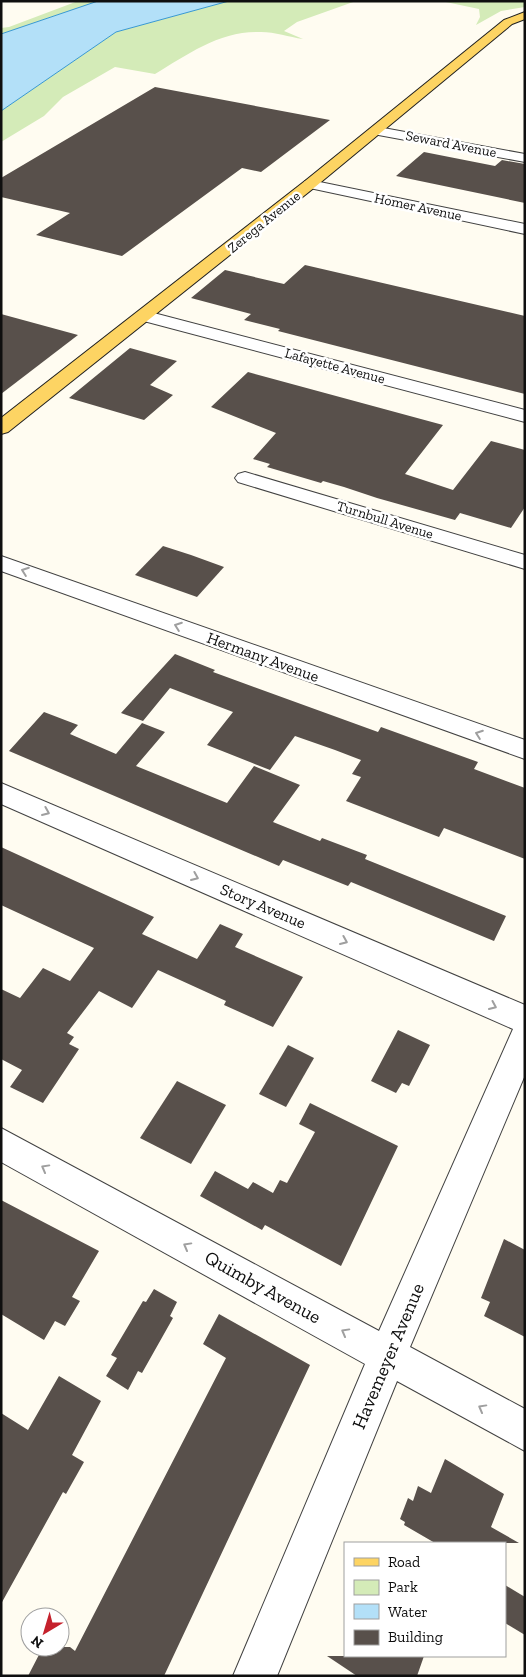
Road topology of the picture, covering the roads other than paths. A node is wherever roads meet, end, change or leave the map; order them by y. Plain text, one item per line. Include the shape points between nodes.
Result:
1 (525, 15) edge
2 (378, 130) junction
3 (525, 158) edge
4 (310, 184) junction
5 (525, 229) edge
6 (146, 316) junction
7 (525, 416) edge
8 (1, 428) edge
9 (245, 478) dead end
10 (525, 562) edge
11 (1, 563) edge
12 (525, 750) edge
13 (1, 793) edge
14 (525, 1020) edge
15 (525, 1037) edge
16 (1, 1144) edge
17 (388, 1356) junction
18 (525, 1431) edge
19 (255, 1676) edge

1 - 2 main road, Zerega Avenue via 508,22
2 - 3 street, Seward Avenue
2 - 4 main road, Zerega Avenue
4 - 5 street, Homer Avenue
4 - 6 main road, Zerega Avenue
6 - 7 street, Lafayette Avenue
6 - 8 main road, Zerega Avenue
9 - 10 street, Turnbull Avenue
12 -> 11 street, Hermany Avenue
13 -> 14 street, Story Avenue
15 - 17 street, Havemeyer Avenue
17 -> 16 street, Quimby Avenue
18 -> 17 street, Quimby Avenue
17 - 19 street, Havemeyer Avenue

